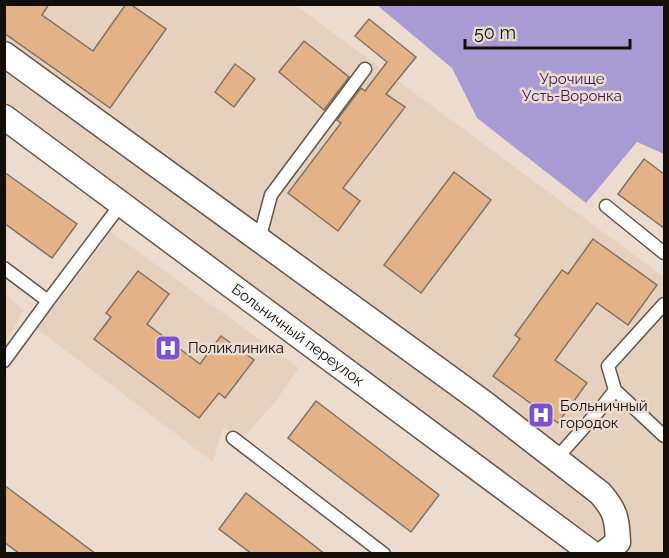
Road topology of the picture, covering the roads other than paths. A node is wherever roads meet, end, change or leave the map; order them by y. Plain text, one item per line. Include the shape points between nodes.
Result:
1 (4, 54) edge
2 (365, 69) dead end
3 (4, 117) edge
4 (121, 204) junction
5 (606, 206) dead end
6 (259, 240) junction
7 (664, 253) edge
8 (4, 268) edge
9 (48, 301) junction
10 (664, 304) edge
11 (4, 361) edge
12 (615, 390) junction
13 (664, 436) edge
14 (233, 438) dead end
15 (556, 459) junction
16 (384, 554) edge
17 (593, 554) edge
18 (603, 554) edge

1 - 6 street
2 - 6 lane via 271,195
3 - 4 street, Больничный переулок
4 - 9 lane
4 - 17 street, Больничный переулок
5 - 7 lane
6 - 15 street
8 - 9 lane
9 - 11 lane
10 - 12 lane via 608,366
12 - 13 lane
12 - 15 lane
14 - 16 lane
15 - 18 street via 612,506 618,542

